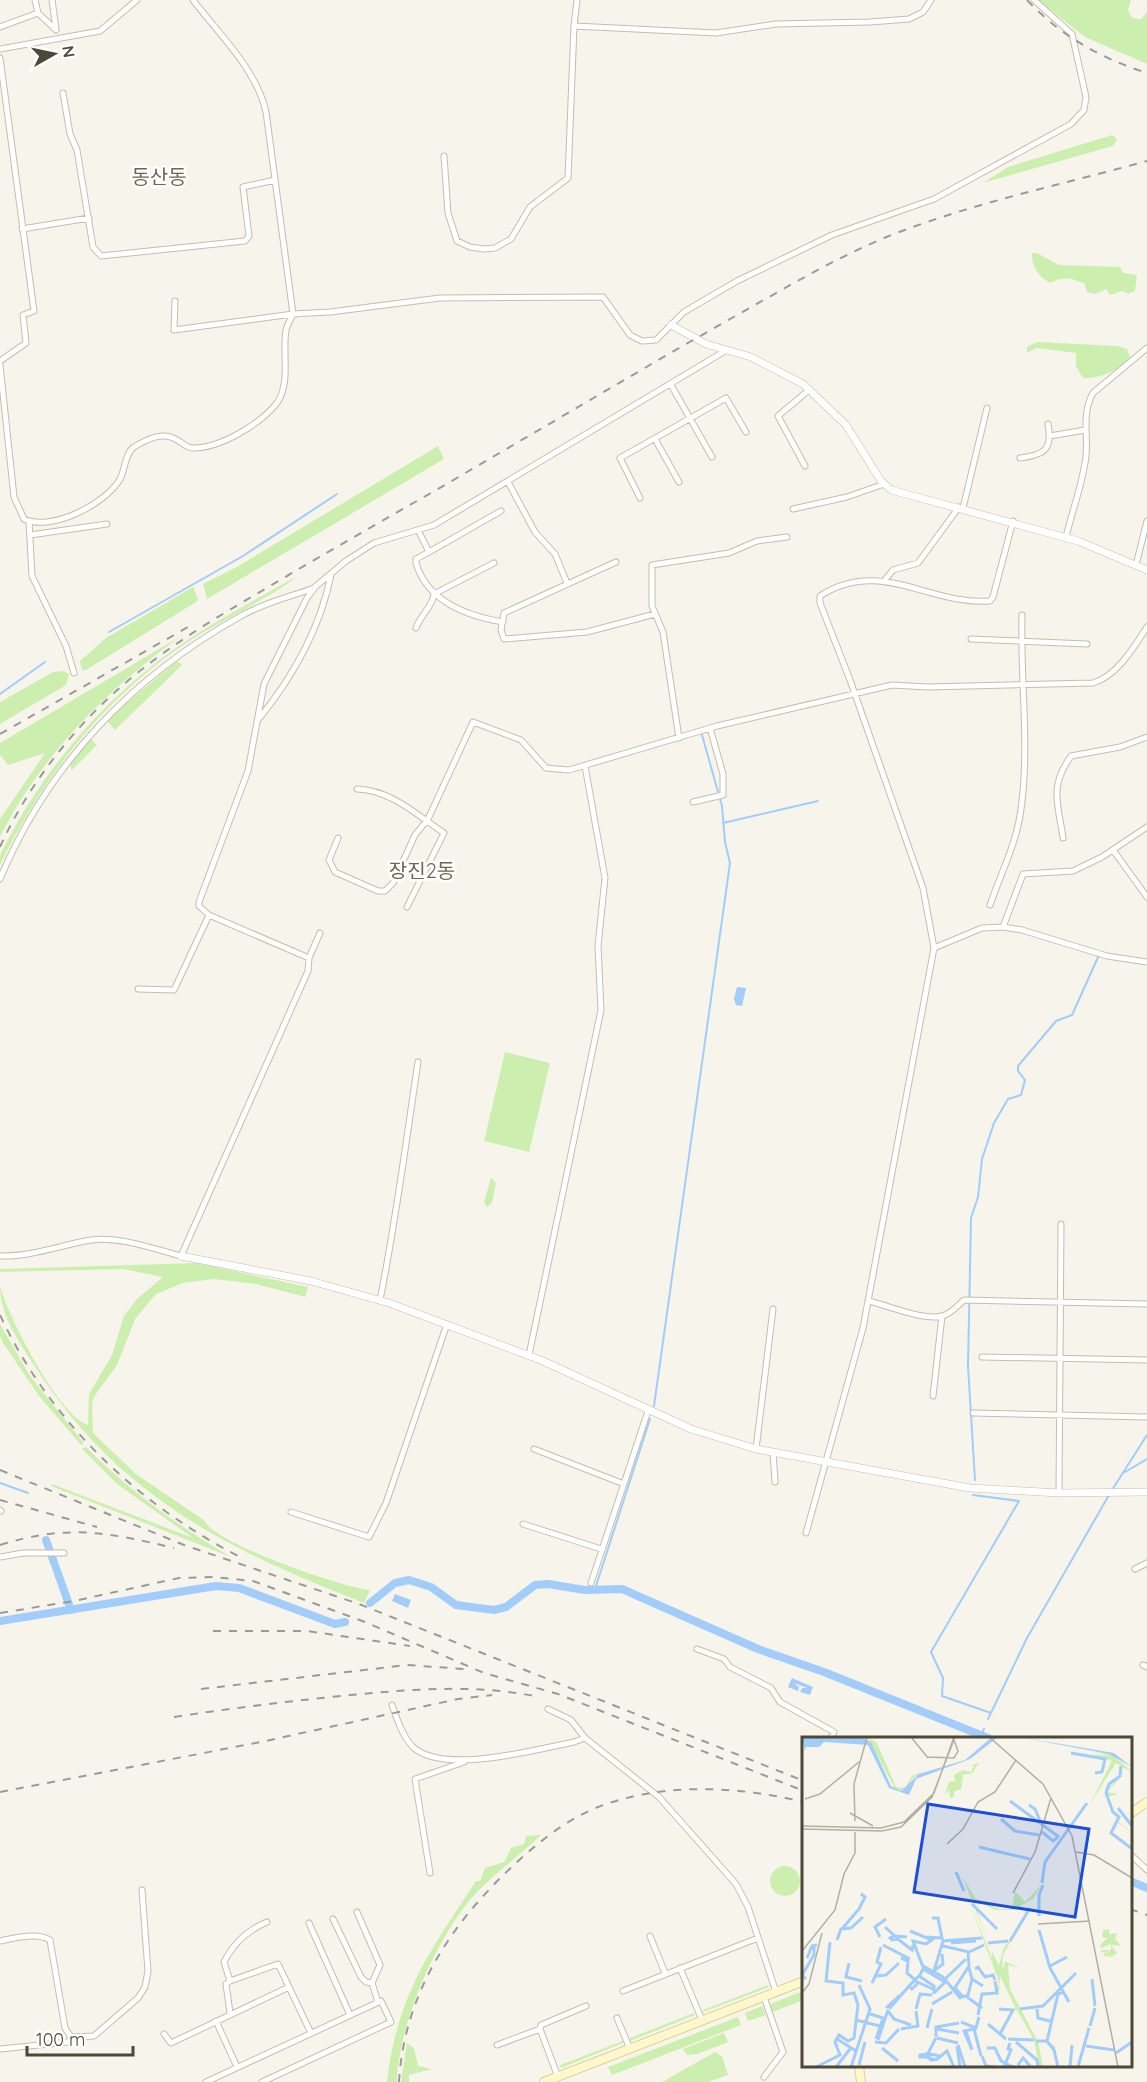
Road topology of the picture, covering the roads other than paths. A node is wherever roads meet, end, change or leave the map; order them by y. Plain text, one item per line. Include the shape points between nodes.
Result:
1 (35, 0) edge
2 (52, 0) edge
3 (137, 0) edge
4 (193, 0) edge
5 (577, 0) edge
6 (931, 0) edge
7 (1034, 0) edge
8 (38, 13) junction
9 (574, 26) junction
10 (0, 27) edge
11 (56, 30) junction
12 (57, 39) junction
13 (0, 49) edge
14 (0, 58) edge
15 (63, 93) dead end
16 (444, 156) dead end
17 (275, 180) junction
18 (88, 218) junction
19 (22, 229) junction
20 (175, 301) dead end
21 (293, 314) junction
22 (671, 325) junction
23 (1147, 348) edge
24 (725, 351) junction
25 (0, 363) edge
26 (671, 385) junction
27 (809, 390) junction
28 (987, 408) dead end
29 (690, 419) junction
30 (1048, 424) dead end
31 (1085, 430) junction
32 (746, 432) dead end
33 (1050, 436) junction
34 (655, 439) junction
35 (712, 457) dead end
36 (1020, 459) dead end
37 (805, 466) dead end
38 (679, 482) dead end
39 (508, 483) junction
40 (884, 484) junction
41 (640, 498) dead end
42 (961, 508) junction
43 (793, 509) dead end
44 (501, 511) dead end
45 (29, 521) junction
46 (1013, 521) junction
47 (1147, 521) edge
48 (107, 524) dead end
49 (418, 530) junction
50 (30, 535) junction
51 (787, 537) dead end
52 (1066, 537) junction
53 (429, 552) junction
54 (616, 562) dead end
55 (494, 563) dead end
56 (1136, 565) junction
57 (1147, 570) edge
58 (332, 573) junction
59 (884, 581) junction
60 (567, 583) junction
61 (315, 587) junction
62 (434, 594) junction
63 (655, 614) junction
64 (1023, 615) dead end
65 (502, 622) junction
66 (1147, 627) edge
67 (416, 628) dead end
68 (971, 639) dead end
69 (1022, 641) junction
70 (1087, 644) dead end
71 (75, 673) dead end
72 (1023, 686) junction
73 (854, 693) junction
74 (258, 721) junction
75 (710, 728) junction
76 (1147, 737) edge
77 (679, 738) junction
78 (585, 766) junction
79 (357, 789) dead end
80 (693, 802) dead end
81 (428, 819) junction
82 (1147, 827) edge
83 (338, 838) dead end
84 (1063, 838) dead end
85 (1113, 850) junction
86 (0, 879) edge
87 (1147, 897) edge
88 (990, 905) dead end
89 (407, 907) dead end
90 (209, 915) junction
91 (1003, 927) junction
92 (320, 933) dead end
93 (934, 948) junction
94 (309, 958) junction
95 (1147, 962) edge
96 (138, 989) dead end
97 (418, 1062) dead end
98 (1061, 1224) dead end
99 (0, 1256) edge
100 (181, 1256) junction
101 (380, 1300) junction
102 (868, 1301) junction
103 (1061, 1302) junction
104 (1147, 1304) edge
105 (773, 1309) dead end
106 (942, 1316) junction
107 (447, 1324) junction
108 (529, 1355) junction
109 (982, 1357) dead end
110 (1060, 1359) junction
111 (1147, 1360) edge
112 (933, 1396) dead end
113 (648, 1411) junction
114 (973, 1413) dead end
115 (1060, 1415) junction
116 (1147, 1417) edge
117 (534, 1449) dead end
118 (756, 1449) junction
119 (773, 1452) junction
120 (827, 1463) junction
121 (776, 1482) dead end
122 (624, 1484) junction
123 (1147, 1492) edge
124 (1059, 1494) junction
125 (291, 1512) dead end
126 (523, 1524) dead end
127 (806, 1533) dead end
128 (601, 1550) junction
129 (64, 1553) dead end
130 (0, 1557) edge
131 (1147, 1563) edge
132 (1136, 1569) dead end
133 (591, 1583) dead end
134 (697, 1649) dead end
135 (392, 1705) dead end
136 (548, 1708) dead end
137 (832, 1737) edge
138 (585, 1738) junction
139 (465, 1761) junction
140 (1147, 1802) edge
141 (1132, 1813) edge
142 (1132, 1855) edge
143 (1147, 1870) edge
144 (430, 1873) dead end
145 (142, 1890) dead end
146 (357, 1912) dead end
147 (333, 1919) dead end
148 (267, 1922) dead end
149 (309, 1923) dead end
150 (650, 1936) dead end
151 (758, 1938) junction
152 (0, 1941) edge
153 (680, 1968) junction
154 (665, 1973) junction
155 (230, 1981) junction
156 (802, 1982) edge
157 (372, 1983) junction
158 (289, 1987) junction
159 (623, 1991) dead end
160 (776, 1992) junction
161 (764, 1996) junction
162 (378, 2002) junction
163 (586, 2007) dead end
164 (230, 2013) junction
165 (350, 2015) junction
166 (617, 2018) dead end
167 (702, 2020) junction
168 (216, 2021) junction
169 (540, 2029) junction
170 (311, 2033) junction
171 (164, 2034) dead end
172 (71, 2037) junction
173 (497, 2045) dead end
174 (0, 2049) edge
175 (630, 2049) junction
176 (237, 2067) junction
177 (859, 2067) edge
178 (558, 2077) junction
179 (764, 2077) dead end
180 (206, 2082) edge
181 (262, 2082) edge
182 (544, 2082) edge
183 (861, 2082) edge

1 - 8 street
2 - 11 street
3 - 12 street via 100,31
4 - 17 street via 262,94
5 - 9 street
6 - 9 street via 923,12 909,19 870,22 776,24 716,33
7 - 22 street via 1072,34 1086,97 1079,117 934,199 832,235 737,281 684,312
8 - 10 street
8 - 11 street
9 - 16 street via 568,178 530,207 511,239 484,249 457,241 448,213
11 - 12 street
12 - 13 street
14 - 19 street
15 - 18 street
17 - 18 street via 243,187 249,236 245,241 102,256 93,247
17 - 21 street
18 - 19 street
19 - 25 street via 34,311 24,315 26,343
20 - 21 street via 174,330
21 - 22 street via 440,298 588,296 603,297 630,335 642,341 656,339
21 - 45 street via 286,330 284,382 278,402 256,421 231,437 203,447 188,447 165,436 149,438 131,449 120,479 107,496 54,520
22 - 24 street
23 - 31 street via 1093,393
24 - 26 street
24 - 27 street via 782,371
25 - 45 street via 14,497 24,519
26 - 29 street
26 - 39 street
27 - 37 street via 778,416
27 - 40 street via 846,425
28 - 42 street
29 - 32 street via 726,398
29 - 34 street
29 - 35 street
30 - 33 street
31 - 33 street
31 - 52 street via 1086,462
33 - 36 street via 1040,456
34 - 38 street
34 - 41 street via 620,459
39 - 49 street
39 - 60 street via 535,532 555,554
40 - 42 street via 898,493
40 - 43 street
42 - 46 street
42 - 59 street via 918,563 893,570
44 - 53 street
45 - 50 street
46 - 52 street
46 - 59 street via 990,601
47 - 56 street
48 - 50 street
49 - 53 street
49 - 58 street via 374,543
50 - 71 street via 32,576
51 - 63 street via 757,541 729,553 652,565
52 - 56 street
53 - 62 street via 416,559 416,563
54 - 60 street
55 - 62 street
56 - 57 street
58 - 61 street
58 - 74 street via 326,602 297,666
59 - 73 street via 871,579 820,596
60 - 65 street via 504,613
61 - 74 street via 264,684
61 - 86 street via 243,614 138,687 97,726 60,770 32,814
62 - 65 street via 486,619
62 - 67 street via 434,601 420,616
63 - 65 street via 587,632 513,639 504,639
63 - 77 street via 663,632
64 - 69 street
66 - 72 street via 1134,647 1101,681
68 - 69 street
69 - 70 street
69 - 72 street
72 - 73 street via 892,685
72 - 88 street via 1021,809
73 - 75 street
73 - 93 street via 923,888
74 - 90 street via 239,799 199,902
75 - 77 street
75 - 80 street via 723,774 719,797
76 - 84 street via 1120,747 1071,756 1058,774 1056,791
77 - 78 street
78 - 81 street via 556,771 546,768 521,740 473,722
78 - 108 street via 605,878 598,946 601,1010
79 - 81 street via 373,790
81 - 83 street via 385,891 335,873 329,860
81 - 89 street via 444,833
82 - 85 street
85 - 87 street
85 - 91 street via 1072,871 1023,874
90 - 94 street
90 - 96 street via 174,990
91 - 93 street via 982,928
91 - 95 street via 1107,956
92 - 94 street
93 - 102 street
94 - 100 street via 308,971
97 - 101 street
98 - 103 street
99 - 100 street via 109,1240
100 - 101 street via 311,1281
101 - 107 street
102 - 106 street via 899,1311
102 - 120 street
103 - 104 street
103 - 106 street via 964,1300
103 - 110 street
105 - 118 street
106 - 112 street
107 - 108 street
107 - 125 street via 386,1503 369,1537
108 - 113 street
109 - 110 street
110 - 111 street
110 - 115 street
113 - 118 street
113 - 122 street
114 - 115 street
115 - 116 street
115 - 124 street
117 - 122 street
118 - 119 street
119 - 120 street
119 - 121 street
120 - 124 street via 970,1488
120 - 127 street
122 - 128 street
123 - 124 street
126 - 128 street
128 - 133 street
129 - 130 street
131 - 132 street
134 - 137 street via 724,1659 730,1667 771,1688 780,1702 834,1732
135 - 139 street via 400,1729 412,1746 436,1756
136 - 138 street via 571,1720
138 - 139 street
138 - 151 street via 659,1797 736,1884
139 - 144 street via 415,1779
140 - 141 main road
142 - 143 street
145 - 172 street via 148,1971 145,1987 138,1998 94,2036
146 - 157 street via 380,1965
147 - 157 street via 361,1977
148 - 155 street via 251,1928 229,1951 224,1964
149 - 165 street
150 - 154 street
151 - 153 street
151 - 160 street
152 - 172 street via 27,1937 50,1940 65,2028
153 - 154 street
153 - 167 street
154 - 159 street
155 - 158 street via 276,1963
155 - 164 street via 226,1990
156 - 160 main road
157 - 162 street
158 - 164 street
158 - 170 street
160 - 161 main road
161 - 167 main road
161 - 179 street via 783,2052
162 - 165 street
162 - 181 street via 381,2001 392,2022
163 - 169 street via 541,2025
164 - 168 street
165 - 170 street
166 - 175 street
167 - 175 main road
168 - 171 street via 171,2043
168 - 176 street
169 - 173 street
169 - 178 street
170 - 176 street
172 - 174 street via 68,2042
175 - 178 main road
176 - 180 street
177 - 183 main road
178 - 182 main road

